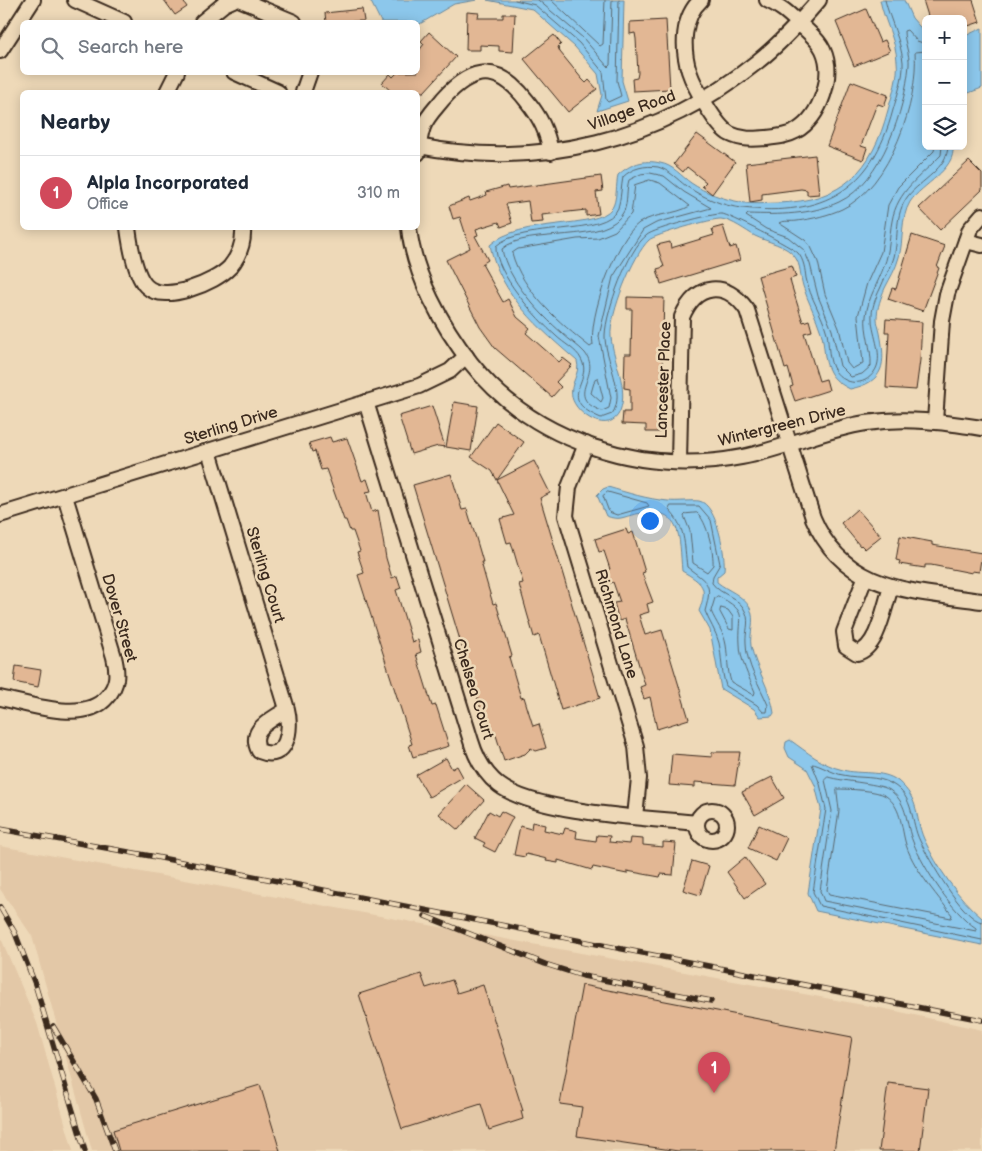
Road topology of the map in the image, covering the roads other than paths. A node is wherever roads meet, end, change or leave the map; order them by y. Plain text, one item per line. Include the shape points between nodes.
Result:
1 (33, 0) edge
2 (75, 0) edge
3 (233, 0) edge
4 (241, 0) edge
5 (701, 0) edge
6 (767, 0) edge
7 (818, 0) edge
8 (20, 20) edge
9 (20, 20) edge
10 (120, 20) edge
11 (204, 20) edge
12 (289, 20) edge
13 (798, 23) junction
14 (0, 51) edge
15 (175, 75) edge
16 (241, 75) edge
17 (309, 75) edge
18 (168, 90) edge
19 (274, 90) edge
20 (304, 90) edge
21 (704, 100) junction
22 (420, 142) edge
23 (420, 149) edge
24 (551, 152) junction
25 (982, 215) edge
26 (128, 230) edge
27 (243, 230) edge
28 (409, 230) edge
29 (966, 241) junction
30 (982, 245) edge
31 (466, 356) junction
32 (366, 402) junction
33 (935, 421) junction
34 (982, 428) edge
35 (586, 444) junction
36 (789, 445) junction
37 (209, 451) junction
38 (679, 462) junction
39 (65, 496) junction
40 (0, 515) edge
41 (865, 578) junction
42 (890, 588) junction
43 (982, 602) edge
44 (0, 698) edge
45 (287, 709) dead end
46 (636, 817) junction
47 (697, 823) dead end

1 - 8 street
2 - 10 street
3 - 11 street
4 - 12 street
5 - 21 street via 687,19 685,32 687,64
6 - 13 street via 782,8
7 - 13 street, Village Road
9 - 14 street
13 - 21 street, Village Road via 759,61
13 - 21 street via 818,40 827,61 828,73 815,111 803,126 784,136 752,140 740,138 721,128
15 - 18 street
16 - 19 street
17 - 20 street
21 - 24 street, Village Road via 621,137
22 - 24 street via 428,116 457,83 470,76 484,74 505,78 519,89 539,116 547,132
23 - 24 street, Village Road via 486,155
25 - 29 street via 970,229
26 - 27 street via 141,279 153,291 162,294 199,285 221,275 236,257
28 - 31 street, Wintergreen Drive via 422,277 453,338
29 - 30 street
29 - 33 street via 944,308
31 - 32 street, Sterling Drive via 436,379
31 - 35 street, Wintergreen Drive via 509,401 550,428
32 - 37 street, Sterling Drive
32 - 46 street, Chelsea Court via 470,741 482,765 500,785 526,800
33 - 34 street, Wintergreen Drive
33 - 36 street, Wintergreen Drive via 913,419 865,423
35 - 38 street, Wintergreen Drive via 623,456
35 - 46 street, Richmond Lane via 569,487 566,516 636,746 639,778
36 - 38 street, Wintergreen Drive via 727,460
36 - 38 street, Lancester Place via 748,310 732,294 714,288 693,298 682,317
36 - 41 street, Lancester Place via 820,537 845,564
37 - 39 street, Sterling Drive
37 - 45 street, Sterling Court
39 - 40 street, Sterling Drive
39 - 44 street, Dover Street via 114,657 116,683 103,702 84,710 66,711
41 - 42 street, Lancester Place
41 - 42 street via 844,632 846,646 857,653 864,651 873,641
42 - 43 street, Lancester Place
46 - 47 street, Chelsea Court

